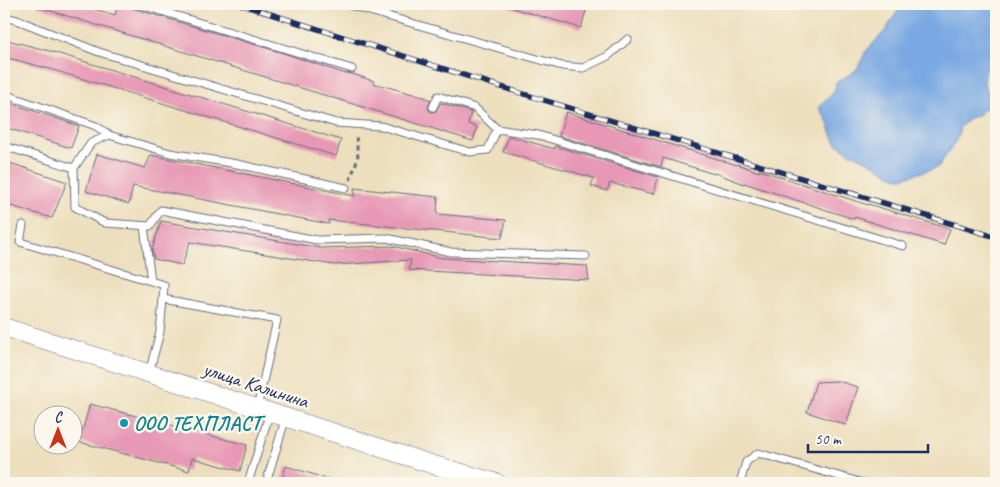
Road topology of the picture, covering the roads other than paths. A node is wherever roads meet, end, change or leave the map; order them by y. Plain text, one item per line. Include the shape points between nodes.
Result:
1 (138, 4) edge
2 (345, 4) edge
3 (4, 16) edge
4 (628, 39) dead end
5 (352, 69) dead end
6 (4, 94) edge
7 (433, 107) dead end
8 (497, 129) junction
9 (109, 135) junction
10 (4, 146) edge
11 (74, 168) junction
12 (346, 188) road end
13 (23, 225) dead end
14 (144, 226) junction
15 (903, 246) dead end
16 (586, 256) dead end
17 (151, 281) junction
18 (163, 298) junction
19 (4, 327) edge
20 (149, 373) junction
21 (271, 412) junction
22 (248, 483) edge
23 (266, 483) edge
24 (497, 483) edge
25 (740, 483) edge
26 (863, 483) edge

1 - 5 lane
2 - 4 lane via 562,66 584,68 608,56
3 - 8 lane via 99,52 336,123 381,126 470,152 488,150
6 - 9 lane via 96,126
7 - 8 lane via 438,96 475,108
8 - 15 lane via 538,135
9 - 11 lane via 91,143
9 - 12 lane via 170,153
10 - 11 lane
11 - 14 lane via 75,207 105,223
13 - 17 lane via 20,242
14 - 16 lane via 150,226 161,210 317,240 386,238 451,252
14 - 17 lane
17 - 18 lane via 164,285
18 - 20 lane via 160,332
18 - 21 lane via 277,320
19 - 20 street, улица Калинина
20 - 21 street, улица Калинина
21 - 22 lane
21 - 23 lane
21 - 24 street, улица Калинина
25 - 26 lane via 746,462 758,453

